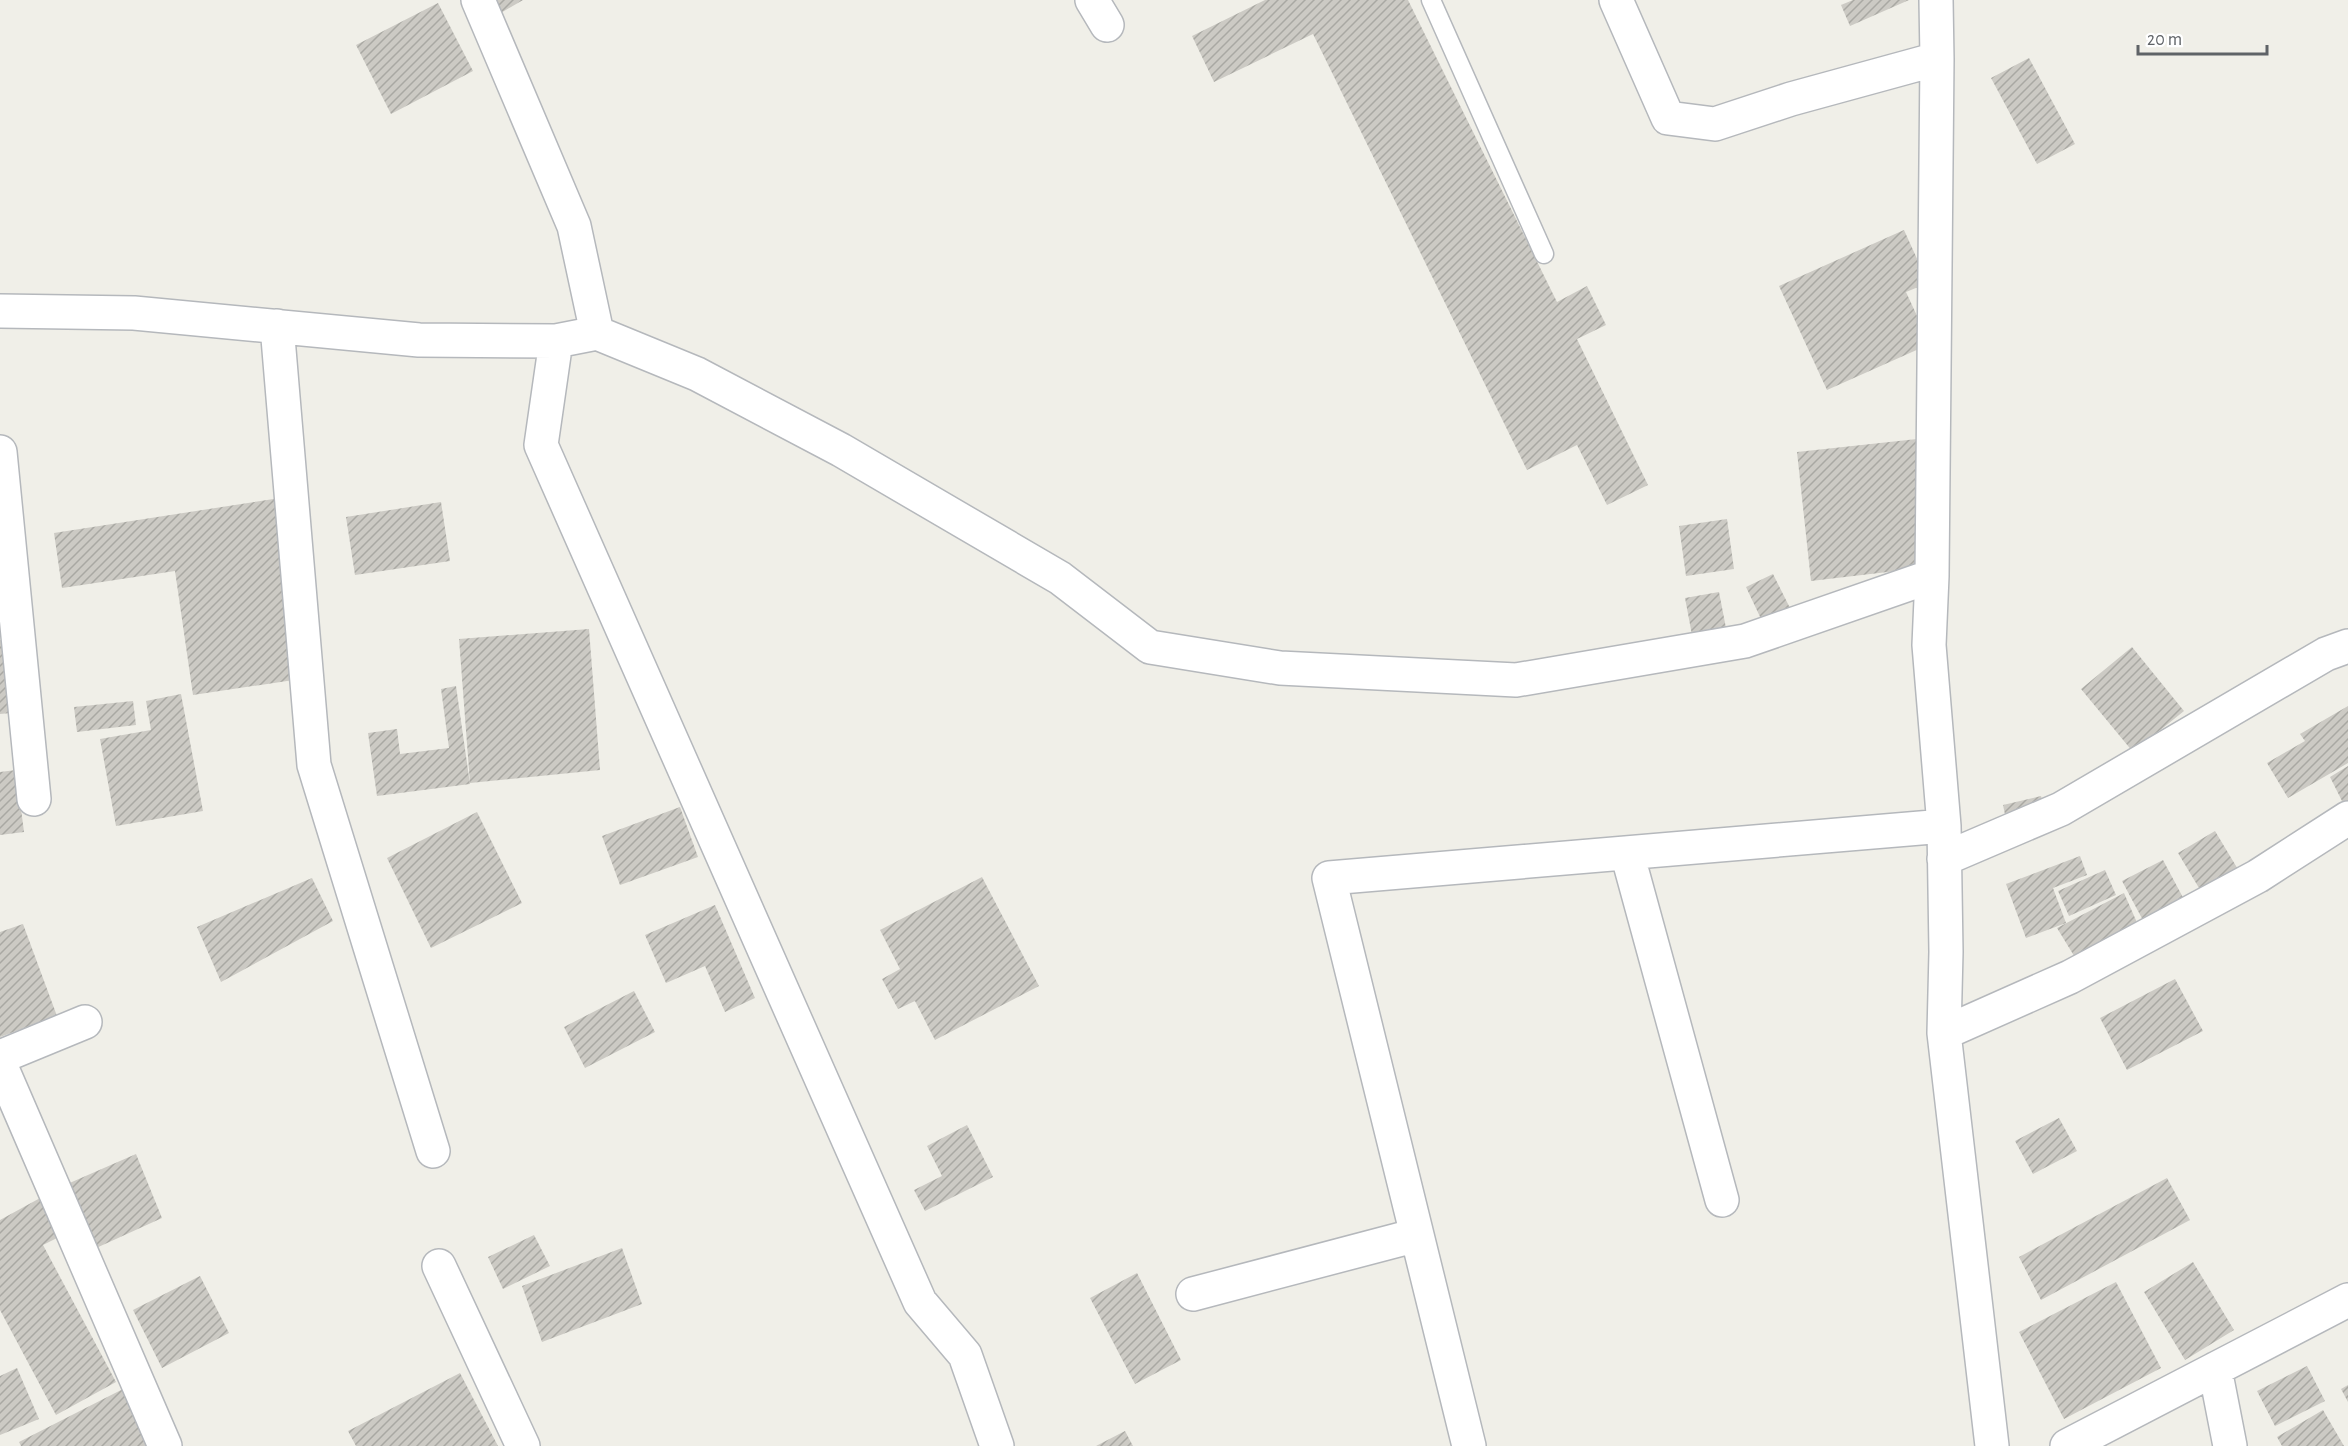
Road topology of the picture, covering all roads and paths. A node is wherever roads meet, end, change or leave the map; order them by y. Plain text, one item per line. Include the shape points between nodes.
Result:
1 (478, 0) edge
2 (1431, 0) edge
3 (1616, 0) edge
4 (1936, 0) edge
5 (1937, 59) junction
6 (1544, 254) dead end
7 (0, 311) edge
8 (278, 326) junction
9 (597, 333) junction
10 (555, 340) junction
11 (0, 452) edge
12 (1932, 576) junction
13 (2348, 646) edge
14 (34, 799) dead end
15 (2348, 818) edge
16 (1942, 819) junction
17 (1628, 853) junction
18 (1944, 859) junction
19 (85, 1022) dead end
20 (1944, 1033) junction
21 (0, 1057) edge
22 (0, 1064) edge
23 (433, 1151) dead end
24 (1722, 1200) dead end
25 (1417, 1235) junction
26 (439, 1266) dead end
27 (1193, 1293) dead end
28 (2348, 1300) edge
29 (2215, 1369) junction
30 (165, 1446) edge
31 (523, 1446) edge
32 (997, 1446) edge
33 (1469, 1446) edge
34 (1992, 1446) edge
35 (2067, 1446) edge
36 (2230, 1446) edge

1 - 9 street via 574,226
2 - 6 lane
3 - 5 street via 1668,118 1715,124
4 - 5 street
5 - 12 street
7 - 8 street via 134,313
8 - 10 street via 419,340
8 - 23 street via 314,765
9 - 10 street
9 - 12 street via 697,374 841,450 1060,578 1150,647 1280,668 1516,680 1745,641
10 - 32 street via 541,445 920,1302 965,1355
11 - 14 street
12 - 16 street via 1929,645
13 - 18 street via 2326,654 2061,809
15 - 20 street via 2258,876 2070,977
16 - 17 street
16 - 18 street
17 - 24 street
17 - 25 street via 1329,878
18 - 20 street
19 - 21 street
20 - 34 street
22 - 30 street
25 - 27 street
25 - 33 street
26 - 31 street
28 - 29 street
29 - 35 street
29 - 36 street

